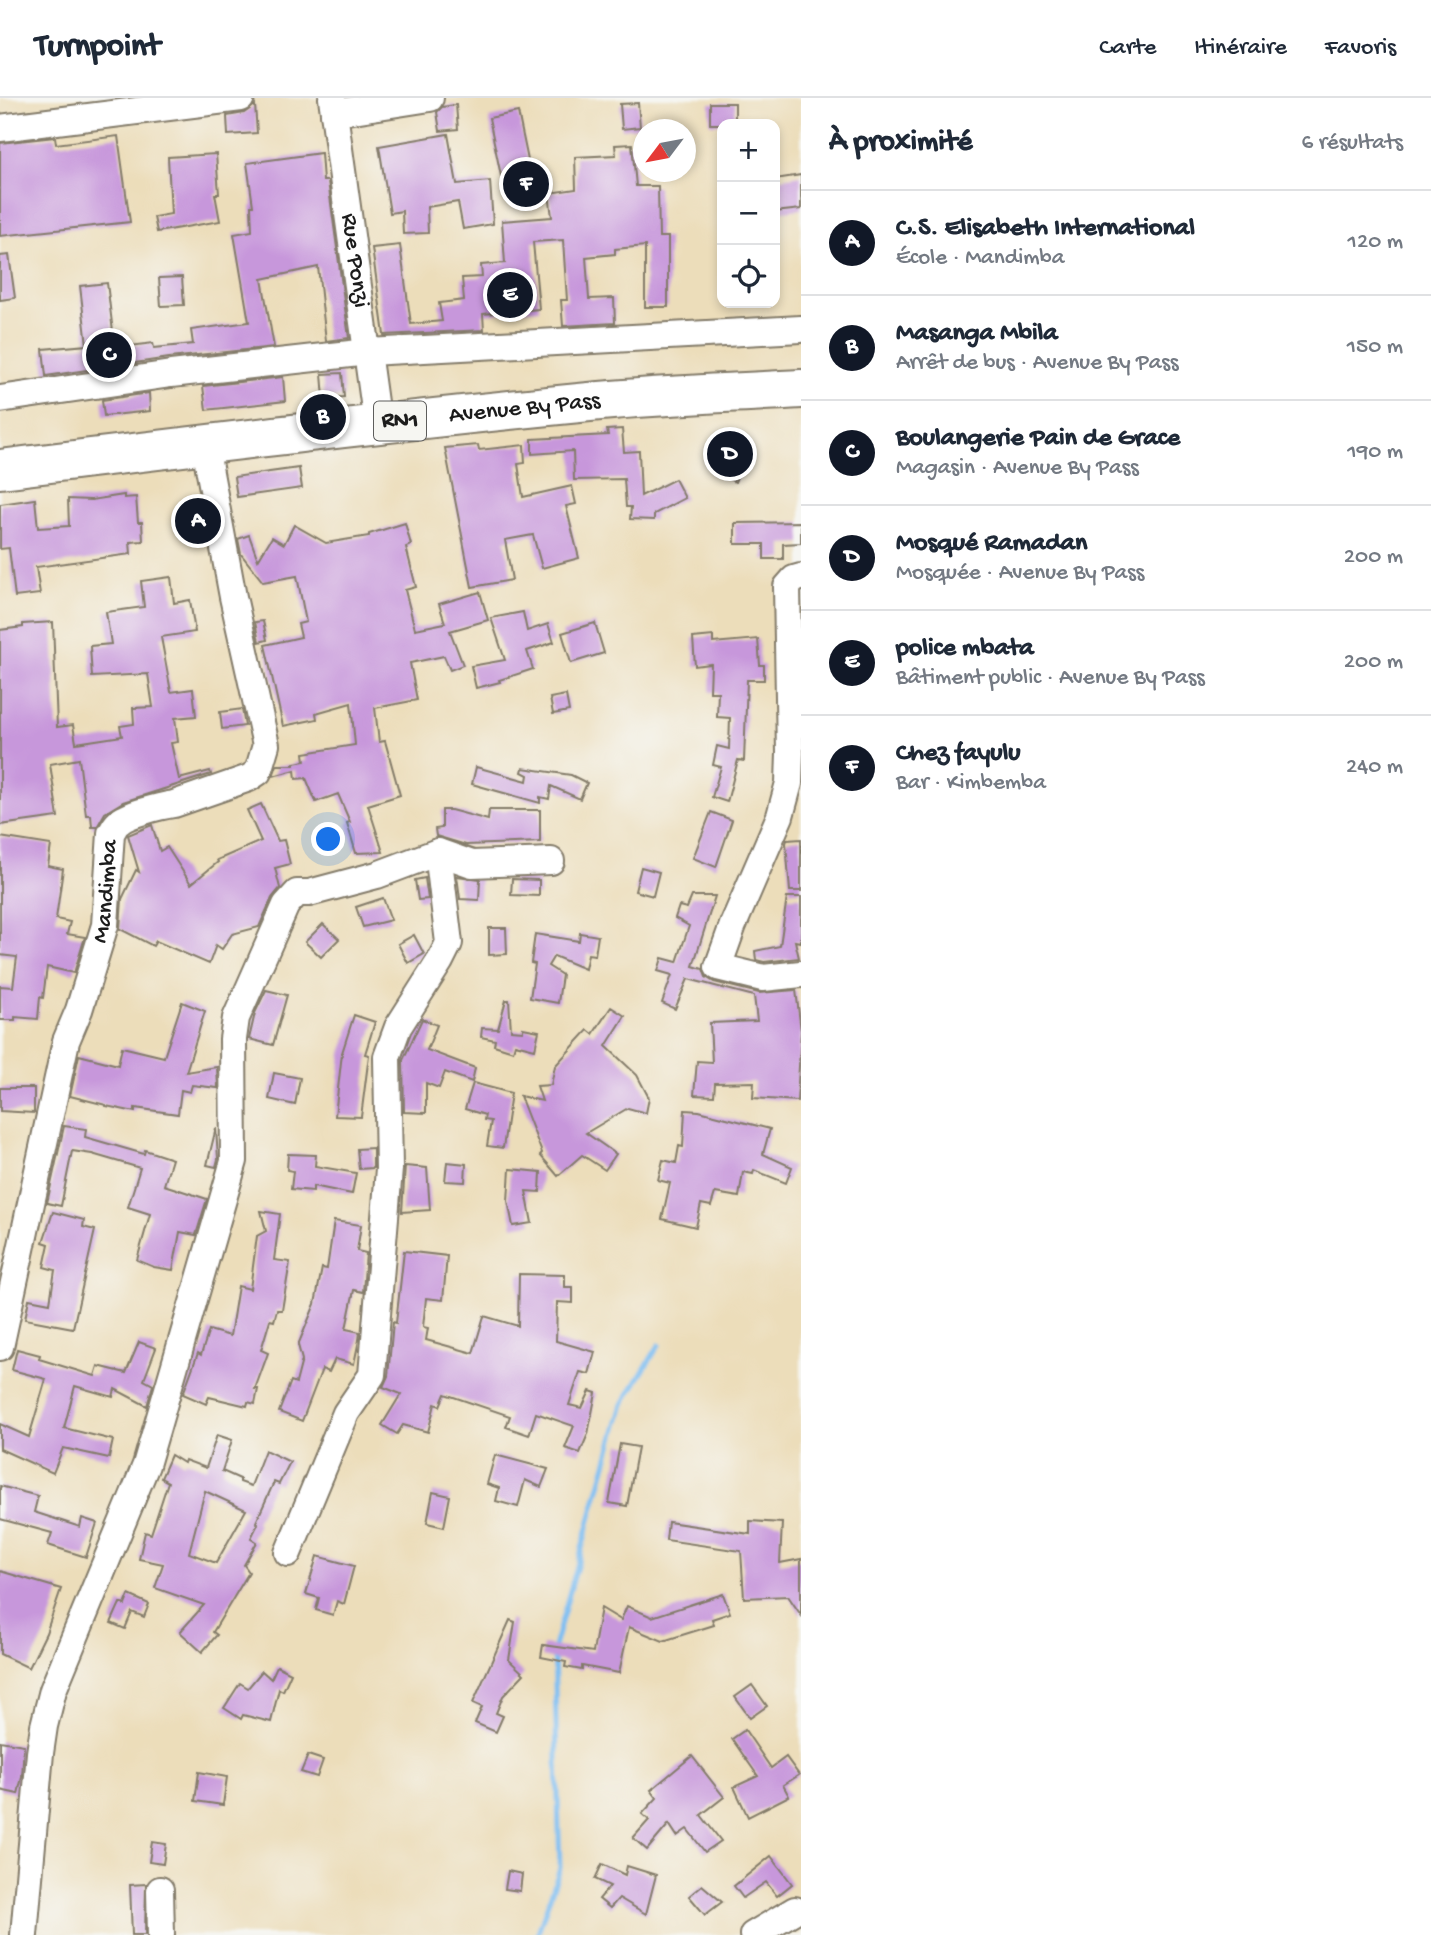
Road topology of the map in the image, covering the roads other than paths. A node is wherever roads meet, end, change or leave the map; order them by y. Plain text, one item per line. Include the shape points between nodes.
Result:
1 (241, 98) edge
2 (430, 98) edge
3 (333, 105) edge
4 (0, 128) edge
5 (801, 329) edge
6 (368, 352) junction
7 (801, 389) edge
8 (0, 398) edge
9 (377, 424) junction
10 (205, 446) junction
11 (0, 470) edge
12 (801, 578) edge
13 (796, 753) edge
14 (438, 852) junction
15 (551, 861) dead end
16 (801, 974) edge
17 (0, 1347) edge
18 (288, 1553) dead end
19 (160, 1890) dead end
20 (799, 1911) edge
21 (24, 1935) edge
22 (161, 1935) edge
23 (753, 1935) edge

1 - 4 street
2 - 3 street
3 - 6 street, Rue Ponzi
5 - 6 street
6 - 8 street
6 - 9 street, Rue Ponzi
7 - 9 highway, Avenue By Pass / RN1 via 603,401
9 - 10 highway, Avenue By Pass / RN1
10 - 11 highway, Avenue By Pass / RN1
10 - 17 street, Mandimba via 266,746 258,772 249,778 135,815 118,822 111,833 105,925 66,1041
12 - 13 street via 787,587
13 - 16 street via 780,816 718,967 763,978
14 - 15 street via 472,863
14 - 18 street via 449,943 398,1027 387,1058 389,1169 372,1375 346,1413
14 - 21 street via 377,875 297,893 286,905 236,1017 234,1161 146,1465 53,1690 40,1753
19 - 22 street
20 - 23 street

